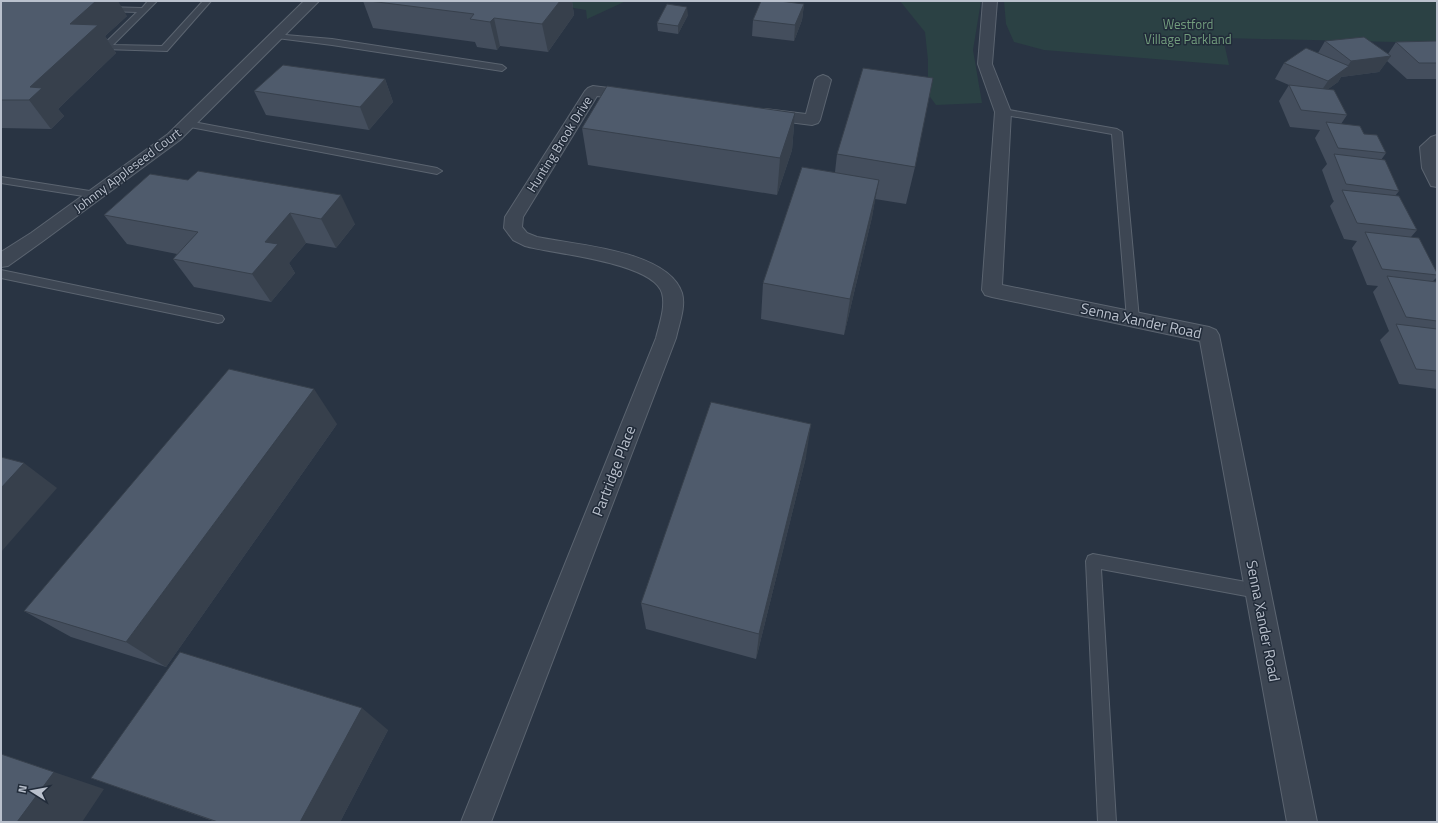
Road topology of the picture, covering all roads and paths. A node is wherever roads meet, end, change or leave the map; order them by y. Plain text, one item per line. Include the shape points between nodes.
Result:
1 (153, 1) edge
2 (207, 1) edge
3 (312, 1) edge
4 (990, 1) edge
5 (99, 9) dead end
6 (144, 10) junction
7 (277, 36) junction
8 (502, 68) dead end
9 (823, 80) dead end
10 (647, 98) edge
11 (749, 112) edge
12 (1003, 112) junction
13 (188, 124) junction
14 (1437, 140) edge
15 (437, 171) dead end
16 (1, 180) edge
17 (1437, 182) edge
18 (96, 195) junction
19 (514, 217) joint
20 (1, 261) edge
21 (1, 274) edge
22 (218, 319) dead end
23 (1134, 319) junction
24 (1257, 591) junction
25 (476, 822) edge
26 (1107, 822) edge
27 (1302, 822) edge

1 - 6 lane
2 - 6 lane via 164,49 106,47
3 - 7 street, Johnny Appleseed Court
4 - 12 street, Senna Xander Road via 985,64
5 - 6 lane
7 - 8 lane
7 - 13 street, Johnny Appleseed Court
9 - 11 street via 812,120
10 - 19 street, Hunting Brook Drive via 593,91
12 - 23 lane via 1118,132
12 - 23 street, Senna Xander Road via 992,290
13 - 15 lane
13 - 18 street, Johnny Appleseed Court via 174,138
14 - 17 street via 1428,147 1430,168
16 - 18 lane
18 - 20 street, Johnny Appleseed Court
19 - 25 street, Partridge Place via 513,228 520,236 534,242 641,265 662,278 672,292 672,315 666,338
21 - 22 lane
23 - 24 street, Senna Xander Road via 1209,335
24 - 26 lane via 1093,561
24 - 27 street, Senna Xander Road

